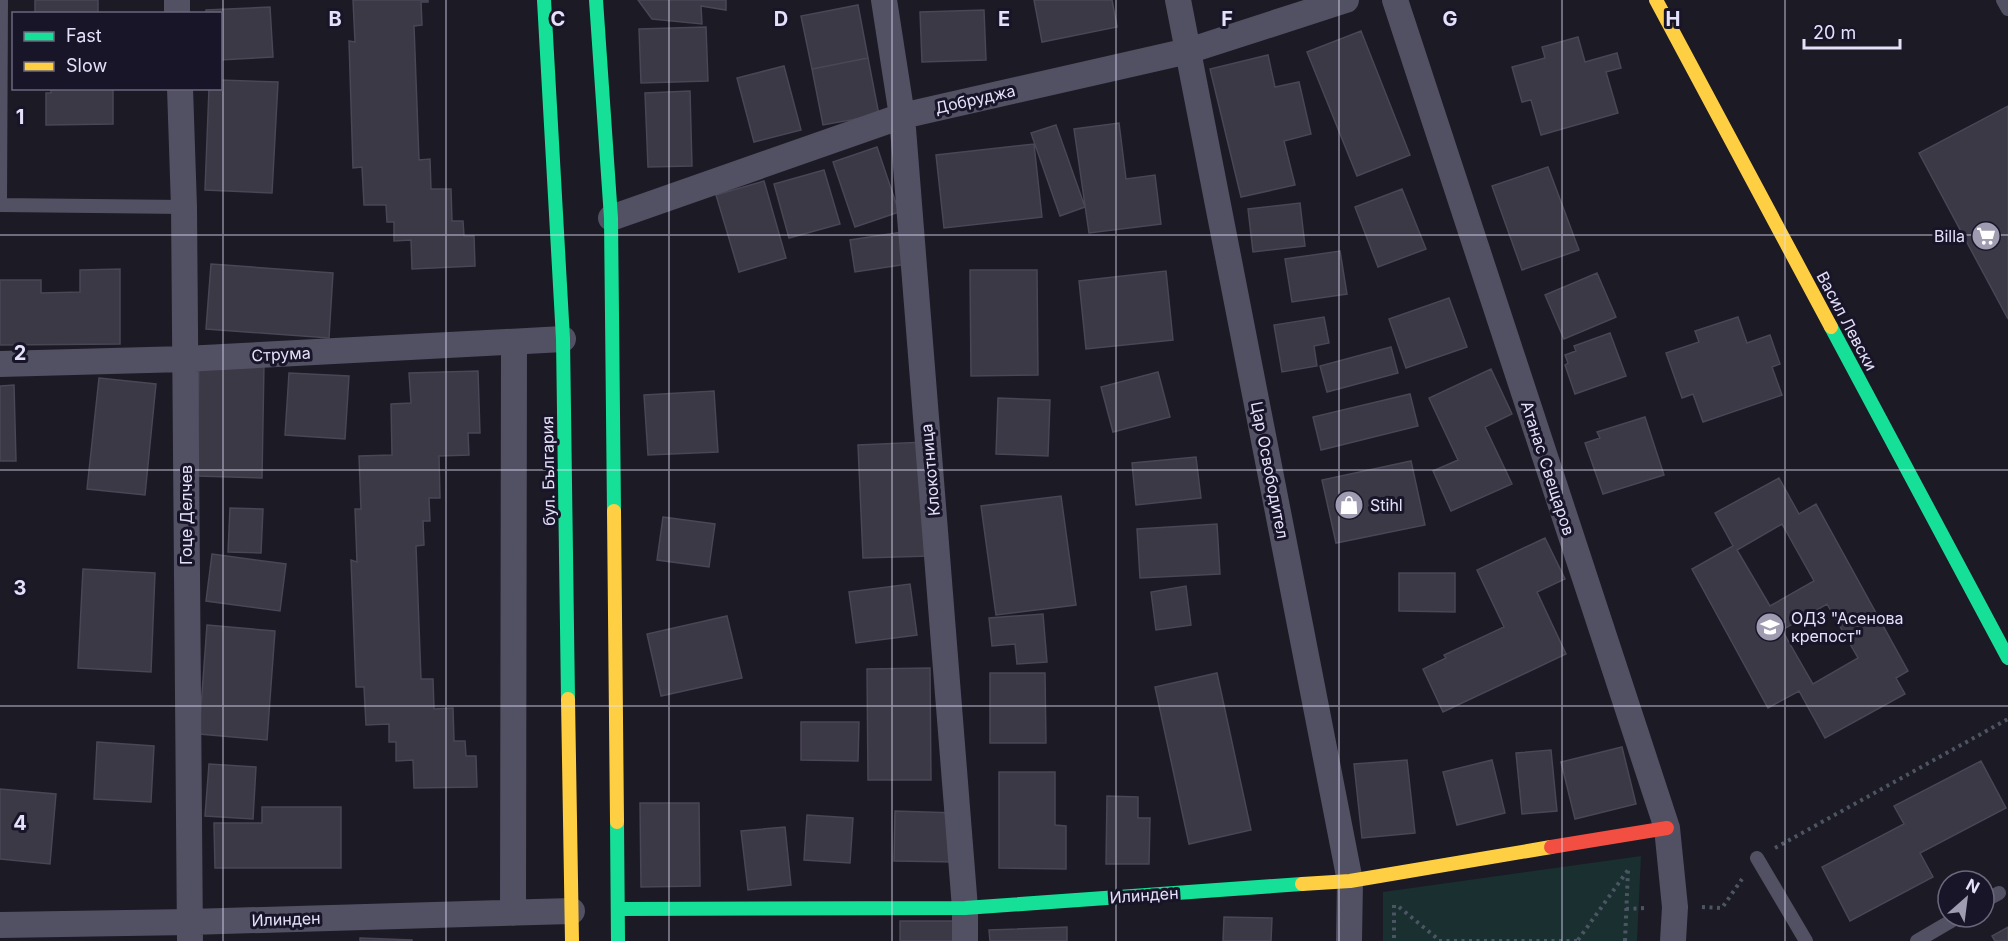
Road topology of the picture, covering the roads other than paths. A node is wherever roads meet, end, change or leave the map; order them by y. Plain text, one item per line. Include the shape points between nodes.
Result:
1 (1, 0) edge
2 (544, 0) edge
3 (596, 0) edge
4 (884, 0) edge
5 (1178, 0) edge
6 (1346, 0) edge
7 (1395, 0) edge
8 (1656, 0) edge
9 (2003, 0) edge
10 (2008, 9) edge
11 (1188, 51) junction
12 (180, 90) edge
13 (902, 116) junction
14 (184, 207) junction
15 (611, 218) junction
16 (562, 339) junction
17 (513, 342) junction
18 (185, 359) junction
19 (0, 364) edge
20 (2008, 658) edge
21 (1667, 828) junction
22 (1757, 858) road end
23 (1350, 881) junction
24 (1999, 892) dead end
25 (1996, 894) edge
26 (965, 908) junction
27 (618, 909) junction
28 (572, 911) junction
29 (513, 913) junction
30 (0, 925) edge
31 (1938, 929) edge
32 (190, 932) edge
33 (572, 941) edge
34 (618, 941) edge
35 (965, 941) edge
36 (1349, 941) edge
37 (1673, 941) edge
38 (1806, 941) edge
39 (1917, 941) edge

1 - 14 lane via 0,205
2 - 16 main road, бул. България
3 - 15 main road
4 - 13 street, Клокотница
5 - 11 street, Цар Освободител
6 - 11 street, Добруджа
7 - 21 street, Атанас Свещаров
8 - 20 main road, Васил Левски
9 - 10 lane
11 - 13 street, Добруджа
11 - 23 street, Цар Освободител
12 - 14 street, Гоце Делчев
13 - 15 street, Добруджа
13 - 26 street, Клокотница
14 - 18 street, Гоце Делчев
15 - 27 main road
16 - 17 street, Струма
16 - 28 main road, бул. България
17 - 18 street, Струма
17 - 29 street
18 - 19 street, Струма
18 - 32 street, Гоце Делчев
21 - 23 main road, Илинден
21 - 37 street, Атанас Свещаров via 1675,907
22 - 38 lane
23 - 26 main road, Илинден
23 - 36 street, Цар Освободител
24 - 25 lane
26 - 27 main road, Илинден
26 - 35 street, Клокотница
27 - 34 main road
28 - 29 street, Илинден
28 - 33 main road, бул. България
29 - 32 street, Илинден
30 - 32 street, Илинден
31 - 39 lane

